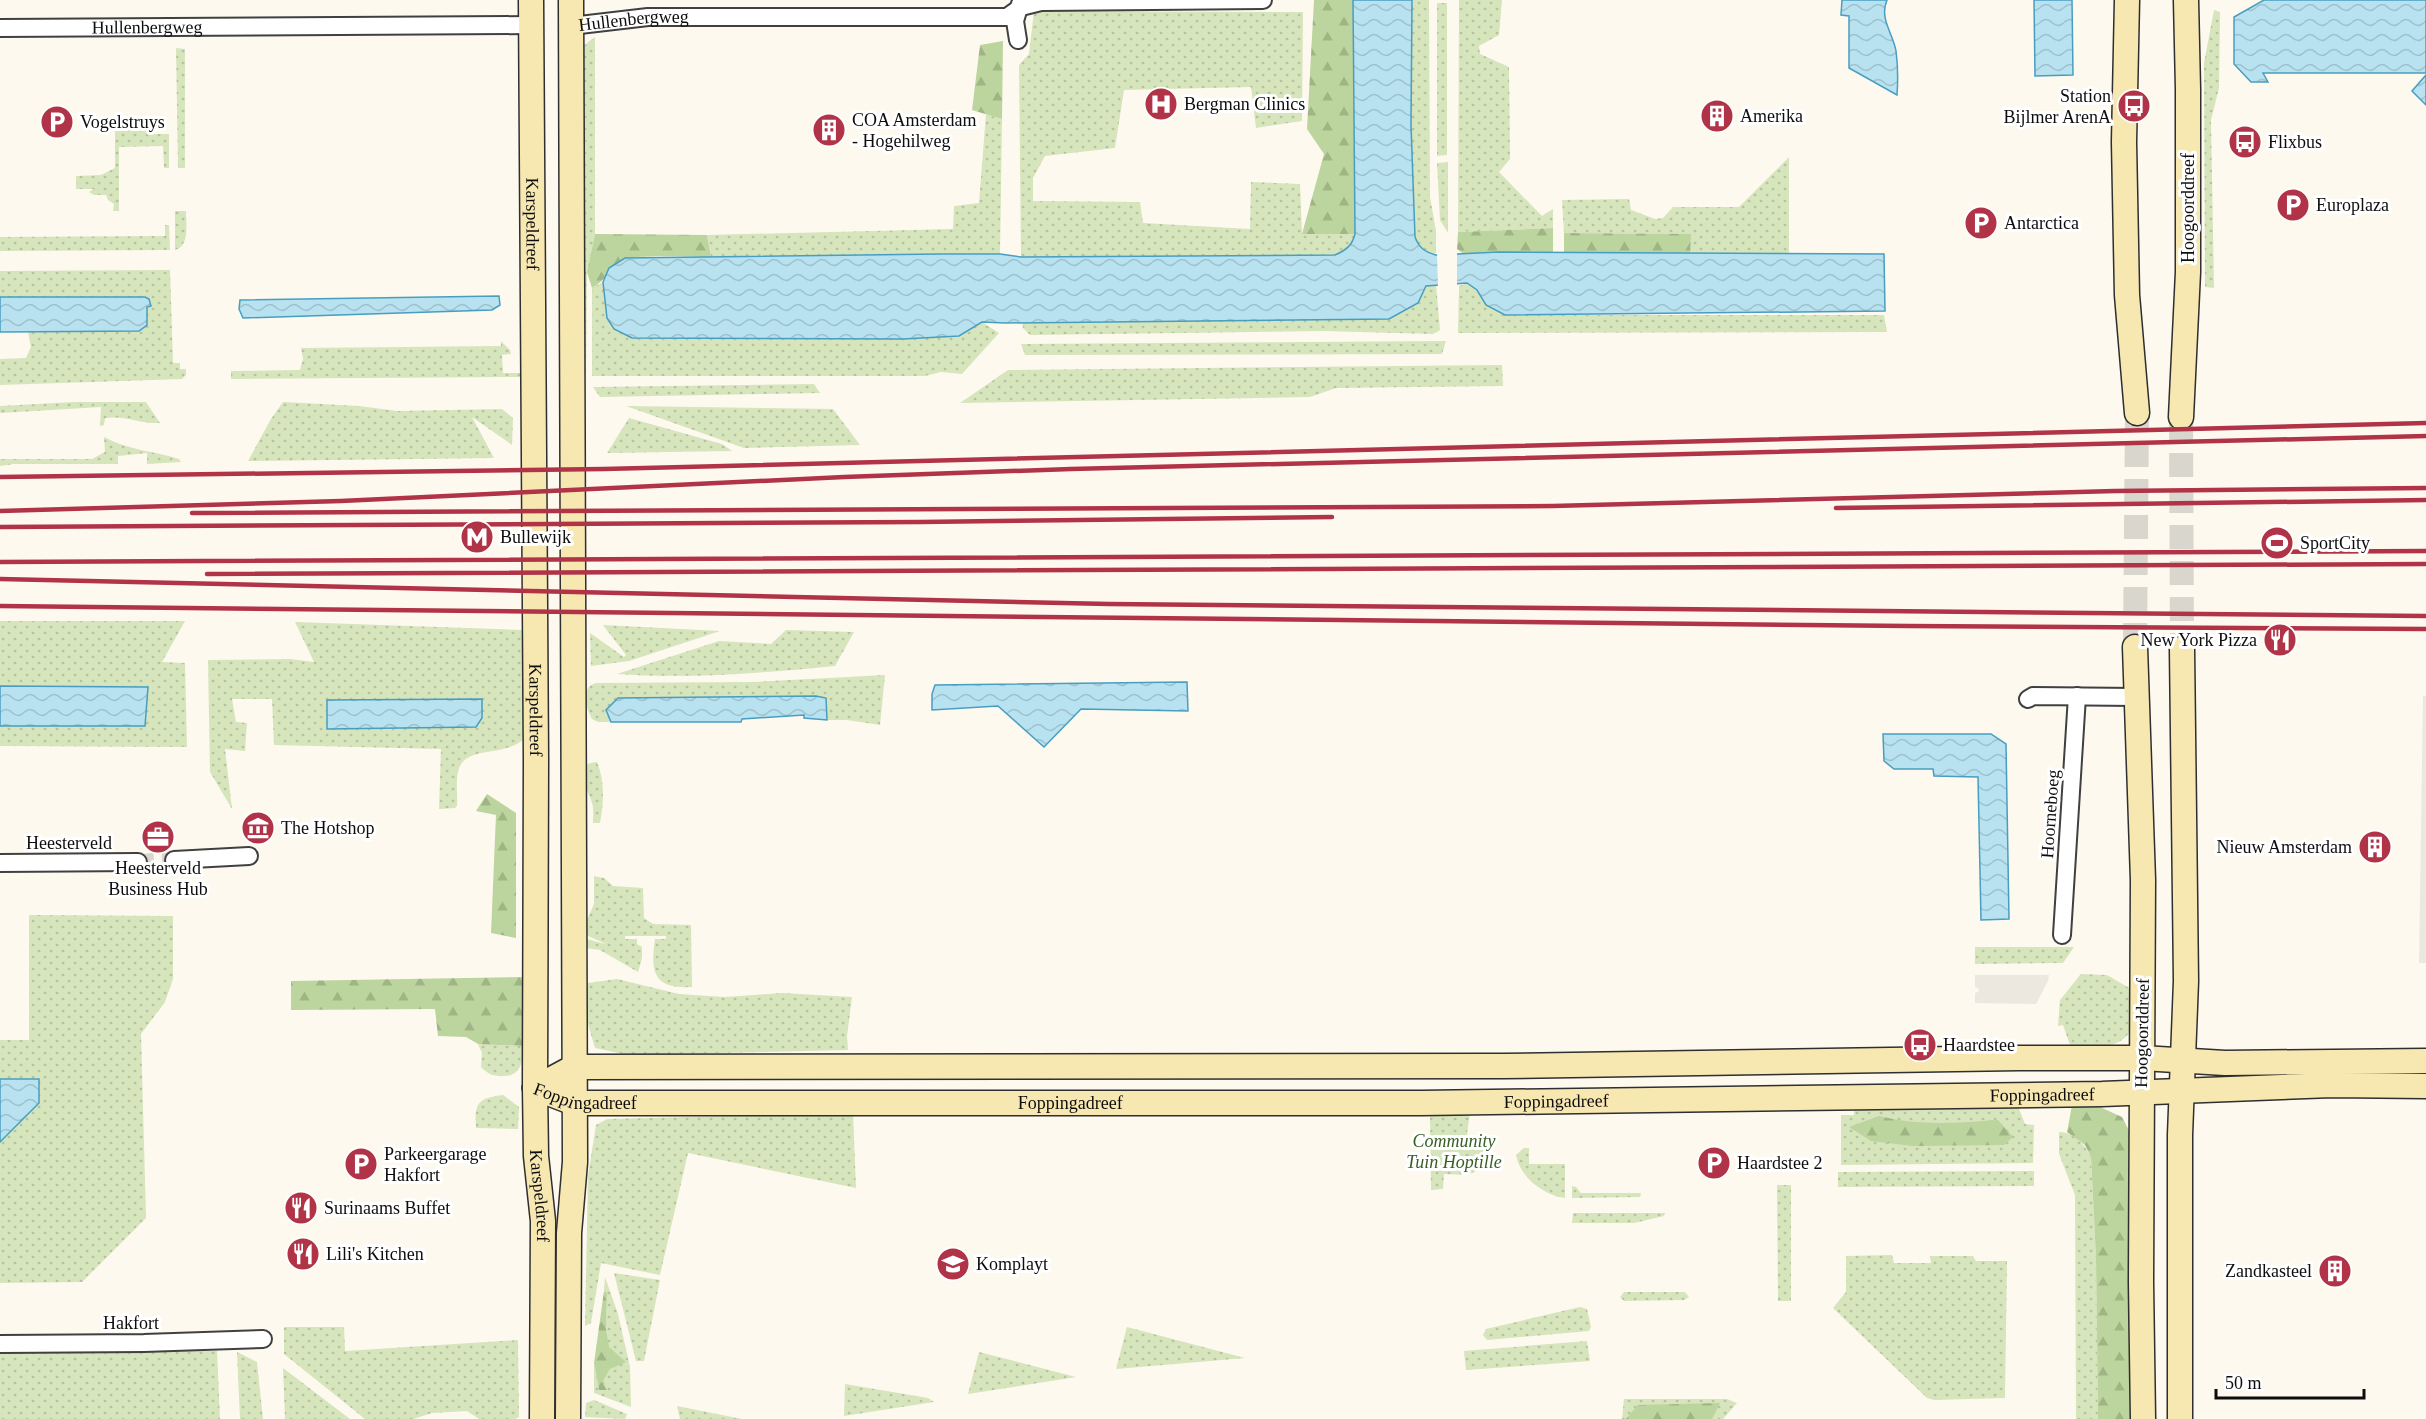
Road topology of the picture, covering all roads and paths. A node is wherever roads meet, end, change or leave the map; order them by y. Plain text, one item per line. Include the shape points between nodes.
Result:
1 (531, 0) edge
2 (571, 0) edge
3 (1263, 0) edge
4 (2127, 0) edge
5 (2186, 0) edge
6 (1020, 3) edge
7 (531, 25) junction
8 (571, 26) junction
9 (0, 28) edge
10 (1018, 40) dead end
11 (2137, 413) tunnel mouth
12 (2181, 417) tunnel mouth
13 (2135, 647) tunnel mouth
14 (2182, 649) tunnel mouth
15 (2078, 696) junction
16 (2137, 697) junction
17 (2028, 699) dead end
18 (249, 856) dead end
19 (174, 860) tunnel mouth
20 (138, 862) tunnel mouth
21 (0, 863) edge
22 (2062, 935) dead end
23 (2142, 1058) junction
24 (2426, 1061) edge
25 (2184, 1062) junction
26 (574, 1067) junction
27 (2426, 1086) edge
28 (535, 1088) junction
29 (2181, 1091) junction
30 (2141, 1093) junction
31 (574, 1103) junction
32 (262, 1340) dead end
33 (0, 1344) edge
34 (542, 1419) edge
35 (568, 1419) edge
36 (2143, 1419) edge
37 (2180, 1419) edge

1 - 7 street, Karspeldreef
2 - 8 street, Karspeldreef
3 - 6 street, Hullenbergweg
4 - 11 street via 2127,296
5 - 12 street, Hoogoorddreef via 2188,272
6 - 8 street, Hullenbergweg via 1007,16 648,17
6 - 10 street via 1016,21
7 - 8 street, Hullenbergweg
7 - 9 street, Hullenbergweg
7 - 28 street, Karspeldreef
8 - 26 street, Karspeldreef
13 - 16 street, Hoogoorddreef
14 - 25 street
15 - 16 street
15 - 17 street
15 - 22 street, Hoorneboeg
16 - 23 street, Hoogoorddreef via 2142,819
18 - 19 street
20 - 21 street, Heesterveld
23 - 25 street, Foppingadreef
23 - 26 street, Foppingadreef via 1474,1066
23 - 30 street, Hoogoorddreef
24 - 25 street, Foppingadreef
25 - 29 street
26 - 28 street, Foppingadreef
26 - 31 street, Karspeldreef
27 - 29 street, Foppingadreef
28 - 31 street, Foppingadreef
28 - 34 street, Karspeldreef via 536,1156 543,1221
29 - 30 street, Foppingadreef
29 - 37 street
30 - 31 street, Foppingadreef via 1421,1103
30 - 36 street, Hoogoorddreef
31 - 35 street, Karspeldreef
32 - 33 street, Hakfort

